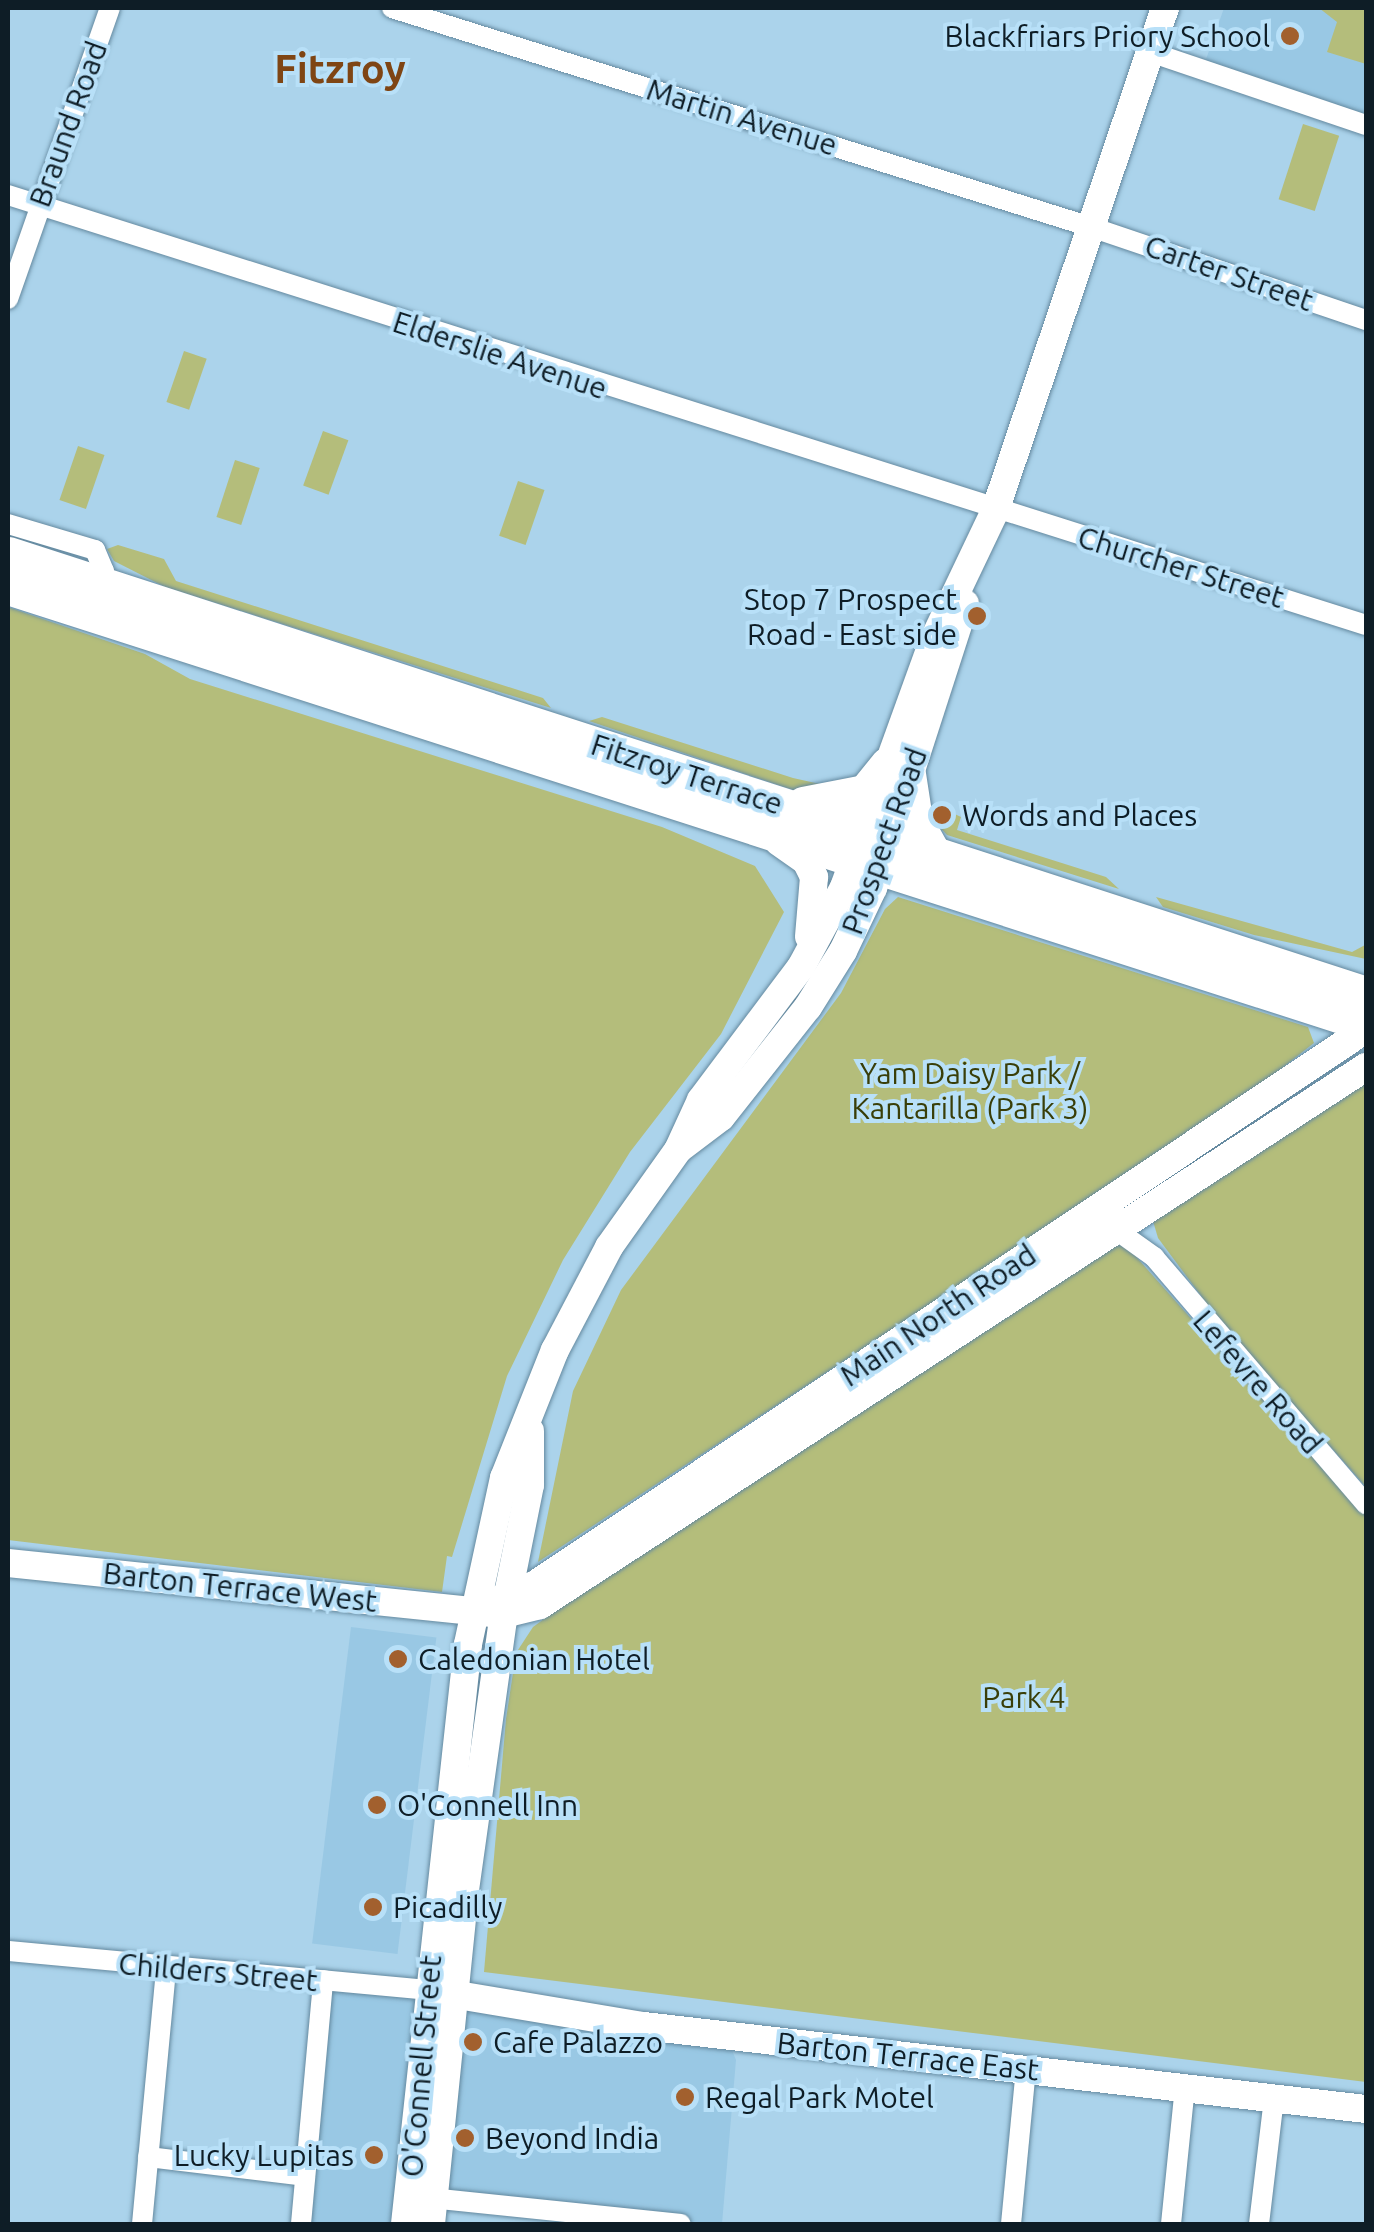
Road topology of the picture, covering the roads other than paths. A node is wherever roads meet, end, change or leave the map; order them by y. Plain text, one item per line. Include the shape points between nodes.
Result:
1 (110, 8) edge
2 (392, 8) edge
3 (1166, 8) edge
4 (1150, 52) junction
5 (1366, 125) edge
6 (8, 195) edge
7 (38, 205) junction
8 (1091, 226) junction
9 (8, 299) edge
10 (1366, 320) edge
11 (994, 511) junction
12 (8, 524) edge
13 (9, 578) edge
14 (100, 583) junction
15 (1366, 625) edge
16 (260, 634) junction
17 (202, 649) junction
18 (421, 719) junction
19 (561, 732) junction
20 (900, 766) junction
21 (581, 768) junction
22 (773, 818) junction
23 (872, 849) junction
24 (936, 851) junction
25 (1126, 928) junction
26 (1272, 962) junction
27 (800, 968) junction
28 (1366, 970) edge
29 (1366, 994) edge
30 (1366, 1026) edge
31 (1366, 1068) edge
32 (678, 1150) junction
33 (1144, 1206) junction
34 (1112, 1227) junction
35 (1154, 1257) junction
36 (530, 1414) junction
37 (1366, 1504) edge
38 (8, 1563) edge
39 (506, 1605) junction
40 (473, 1610) junction
41 (8, 1952) edge
42 (166, 1970) junction
43 (323, 1980) junction
44 (441, 1991) junction
45 (1026, 2069) junction
46 (1184, 2087) junction
47 (1274, 2098) junction
48 (1366, 2108) edge
49 (148, 2157) junction
50 (306, 2176) junction
51 (424, 2206) edge
52 (142, 2224) edge
53 (302, 2224) edge
54 (406, 2224) edge
55 (681, 2224) edge
56 (1011, 2224) edge
57 (1172, 2224) edge
58 (1259, 2224) edge

1 - 7 street, Braund Road
2 - 8 street, Martin Avenue
3 - 4 main road, Prospect Road
4 - 5 street
4 - 8 main road, Prospect Road
6 - 7 street, Elderslie Avenue
7 - 9 street, Braund Road
7 - 11 street, Elderslie Avenue
8 - 10 street, Carter Street
8 - 11 main road, Prospect Road
11 - 15 street, Churcher Street
11 - 20 main road, Prospect Road via 932,641
12 - 14 street via 95,550 104,571
13 - 14 highway, Fitzroy Terrace
13 - 17 highway, Fitzroy Terrace
14 - 16 highway, Fitzroy Terrace
14 - 17 highway via 110,602 165,620
16 - 18 highway via 304,663 420,700
16 - 19 highway, Fitzroy Terrace
17 - 18 highway, Fitzroy Terrace
18 - 21 highway, Fitzroy Terrace
19 - 21 highway
19 - 22 highway, Fitzroy Terrace
20 - 22 highway via 854,798
20 - 23 main road, Prospect Road
20 - 24 main road
21 - 22 highway, Fitzroy Terrace
22 - 23 highway, Fitzroy Terrace
22 - 27 main road via 814,876 814,915
23 - 24 highway, Fitzroy Terrace
23 - 25 highway, Fitzroy Terrace
23 - 27 main road, Prospect Road
23 - 32 main road, Prospect Road via 843,951 808,1008 722,1118
24 - 25 highway, Fitzroy Terrace
25 - 26 highway, Fitzroy Terrace
25 - 30 highway, Fitzroy Terrace
26 - 28 highway
26 - 29 highway, Fitzroy Terrace
27 - 32 main road, Prospect Road via 701,1100
30 - 39 main road, Main North Road
31 - 33 main road, Main North Road
32 - 36 main road, Prospect Road via 595,1272
33 - 34 main road, Main North Road
33 - 35 street, Lefevre Road
34 - 35 street, Lefevre Road
34 - 39 main road, Main North Road via 547,1600
35 - 37 street, Lefevre Road
36 - 39 main road, Prospect Road via 530,1485
36 - 40 main road, Prospect Road via 504,1478
38 - 40 main road, Barton Terrace West
39 - 40 main road
39 - 44 main road, O'Connell Street
40 - 44 main road, O'Connell Street
41 - 42 street, Childers Street
42 - 43 street, Childers Street
42 - 49 street
43 - 44 street, Childers Street
43 - 50 street
44 - 45 main road, Barton Terrace East via 644,2026
44 - 51 main road, O'Connell Street
45 - 46 main road, Barton Terrace East
45 - 56 street
46 - 47 main road, Barton Terrace East
46 - 57 street
47 - 48 main road, Barton Terrace East
47 - 58 street
49 - 50 street
49 - 52 street
50 - 53 street
51 - 54 main road, O'Connell Street
51 - 55 street

